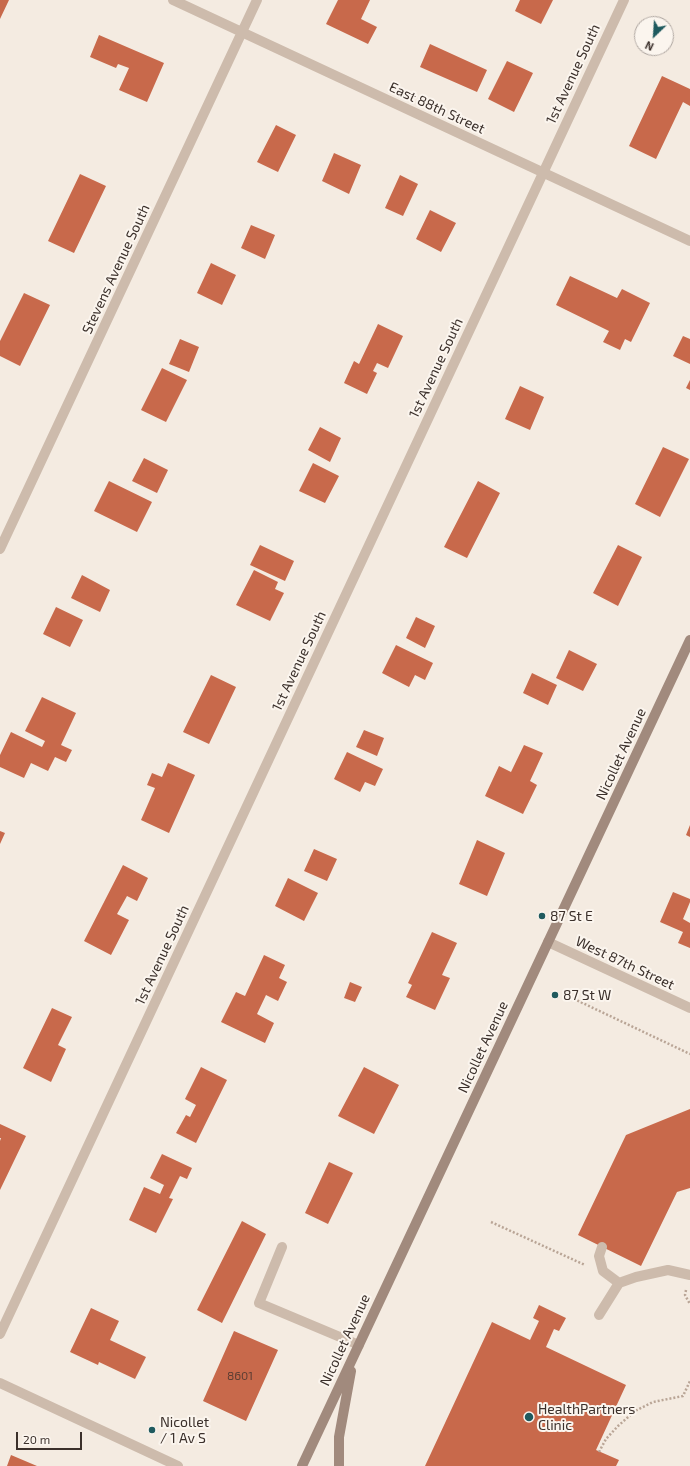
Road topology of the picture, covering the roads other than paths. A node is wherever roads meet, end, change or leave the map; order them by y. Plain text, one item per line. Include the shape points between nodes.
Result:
1 (173, 0) edge
2 (257, 0) edge
3 (624, 0) edge
4 (242, 32) junction
5 (543, 173) junction
6 (690, 241) edge
7 (0, 549) edge
8 (690, 640) edge
9 (548, 942) junction
10 (690, 1008) edge
11 (282, 1247) dead end
12 (602, 1247) dead end
13 (690, 1275) edge
14 (619, 1283) junction
15 (599, 1315) dead end
16 (0, 1334) edge
17 (359, 1345) junction
18 (0, 1383) edge
19 (178, 1466) edge
20 (302, 1466) edge
21 (340, 1466) edge

1 - 4 street, East 88th Street
2 - 4 street, Stevens Avenue South
3 - 5 street, 1st Avenue South
4 - 5 street, East 88th Street
4 - 7 street, Stevens Avenue South
5 - 6 street, East 88th Street
5 - 16 street, 1st Avenue South
8 - 9 main road, Nicollet Avenue
9 - 10 street, West 87th Street
9 - 17 main road, Nicollet Avenue
11 - 17 street via 259,1303
12 - 14 street via 599,1256 602,1271
13 - 14 street via 668,1270
14 - 15 street
17 - 20 main road, Nicollet Avenue
17 - 21 main road via 348,1382 339,1437
18 - 19 street

